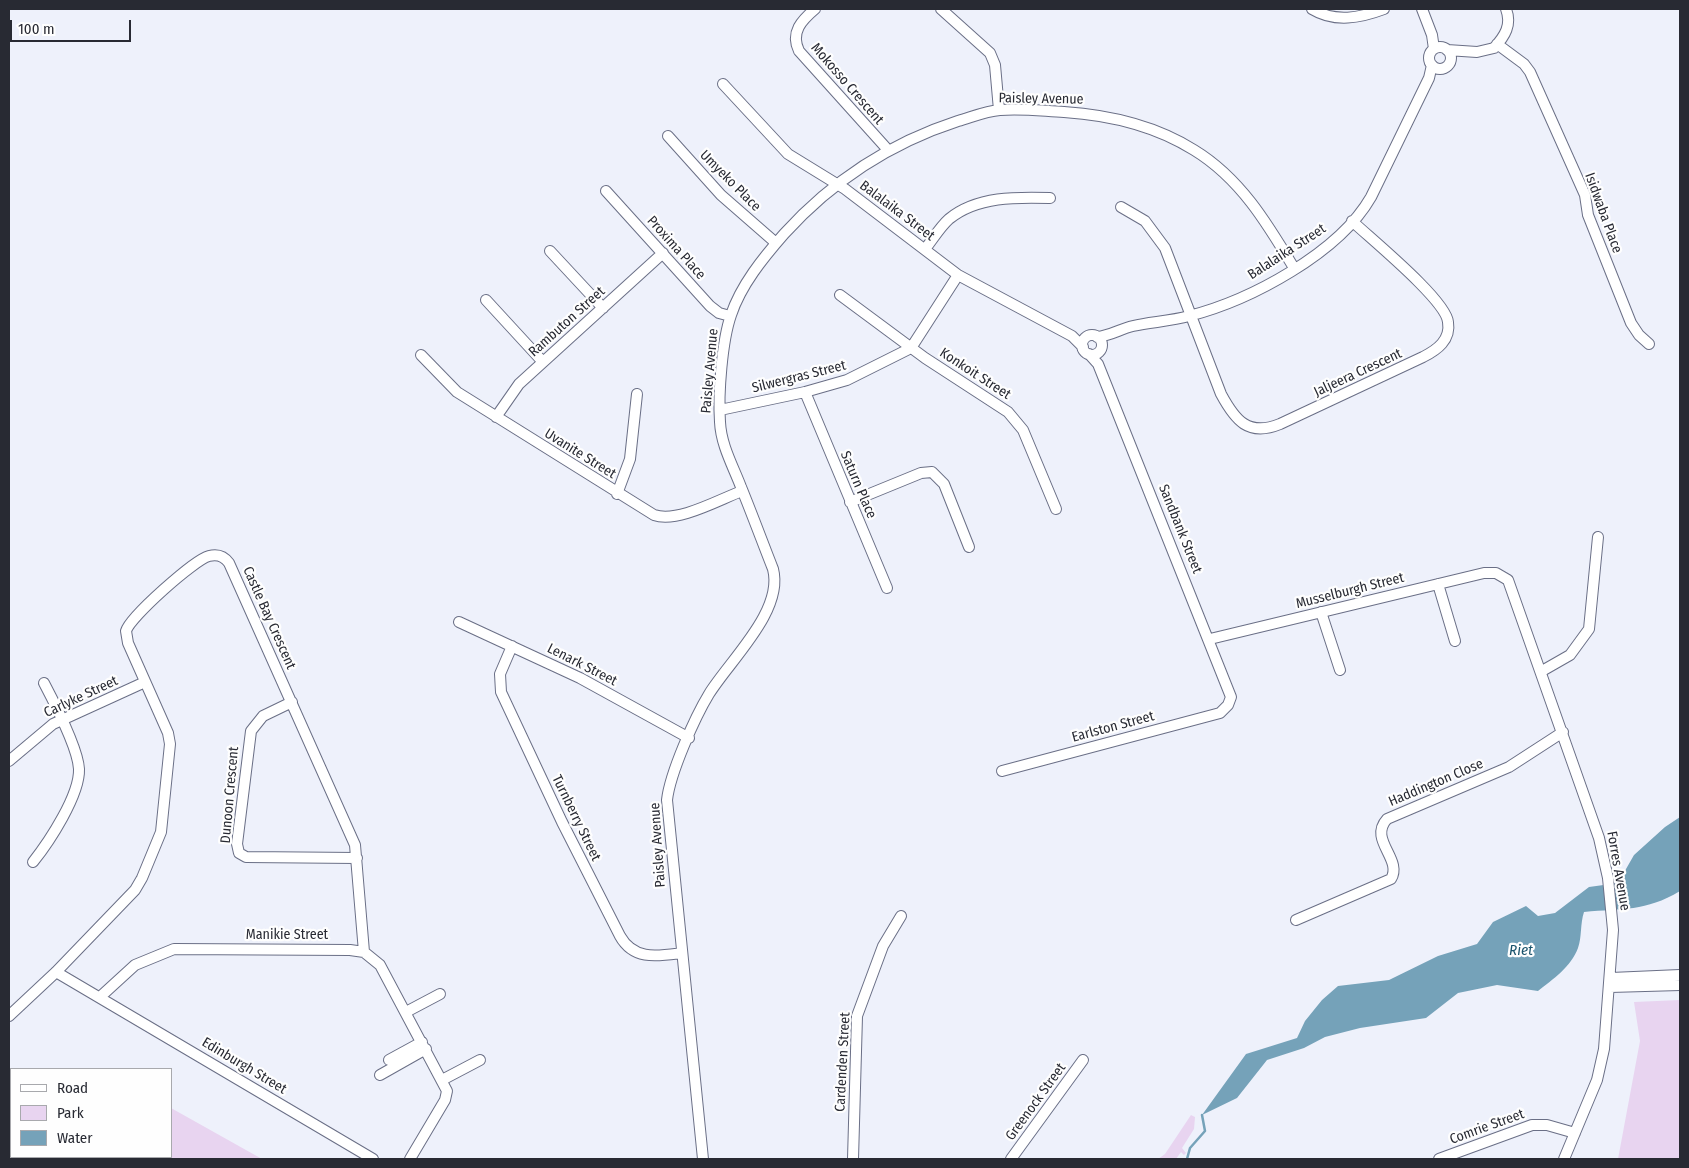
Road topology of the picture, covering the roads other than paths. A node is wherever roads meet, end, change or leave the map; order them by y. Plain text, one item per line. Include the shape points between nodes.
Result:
1 (816, 9) edge
2 (941, 9) edge
3 (1312, 9) edge
4 (1384, 9) edge
5 (1422, 9) edge
6 (1506, 9) edge
7 (1337, 13) edge
8 (1498, 44) junction
9 (1443, 51) junction
10 (1437, 67) junction
11 (723, 84) dead end
12 (999, 110) junction
13 (668, 136) dead end
14 (888, 150) junction
15 (837, 185) junction
16 (606, 191) dead end
17 (1050, 198) dead end
18 (1121, 207) dead end
19 (1352, 222) junction
20 (776, 244) junction
21 (925, 249) junction
22 (550, 251) dead end
23 (663, 253) junction
24 (1294, 268) junction
25 (958, 275) junction
26 (840, 295) dead end
27 (486, 300) dead end
28 (603, 308) junction
29 (730, 316) junction
30 (1189, 316) junction
31 (1072, 336) junction
32 (1098, 341) junction
33 (1649, 344) dead end
34 (911, 348) junction
35 (1086, 350) junction
36 (421, 355) dead end
37 (543, 362) junction
38 (1098, 364) junction
39 (805, 392) junction
40 (637, 394) dead end
41 (720, 410) junction
42 (496, 417) junction
43 (742, 491) junction
44 (617, 494) junction
45 (850, 502) junction
46 (1056, 508) dead end
47 (1598, 537) dead end
48 (969, 546) dead end
49 (1496, 573) joint
50 (1438, 584) junction
51 (887, 588) dead end
52 (1321, 612) junction
53 (459, 622) dead end
54 (1210, 640) junction
55 (1455, 641) dead end
56 (512, 646) junction
57 (1340, 670) dead end
58 (1542, 671) junction
59 (145, 682) junction
60 (44, 683) dead end
61 (292, 702) junction
62 (1228, 705) joint
63 (62, 720) junction
64 (1563, 732) junction
65 (689, 738) junction
66 (9, 761) edge
67 (1002, 771) dead end
68 (358, 858) junction
69 (33, 862) dead end
70 (901, 916) dead end
71 (1296, 920) dead end
72 (364, 952) junction
73 (682, 953) junction
74 (56, 972) junction
75 (1680, 976) edge
76 (1611, 982) junction
77 (1680, 984) edge
78 (440, 994) dead end
79 (100, 997) junction
80 (406, 1012) junction
81 (9, 1016) edge
82 (424, 1046) junction
83 (389, 1060) dead end
84 (480, 1060) dead end
85 (1083, 1060) dead end
86 (380, 1075) dead end
87 (442, 1080) junction
88 (1574, 1133) junction
89 (373, 1159) edge
90 (410, 1159) edge
91 (703, 1159) edge
92 (853, 1159) edge
93 (1011, 1159) edge
94 (1439, 1159) edge
95 (1564, 1159) edge

1 - 14 street, Mokosso Crescent via 798,27 797,46
2 - 12 street via 990,53 995,65
3 - 7 street via 1324,15
4 - 7 street via 1358,18
5 - 9 street via 1432,35
6 - 8 street via 1509,23
8 - 9 street via 1490,50
8 - 33 street, Isidwaba Place via 1530,72 1585,195 1588,215 1631,323
9 - 10 street, Balalaika Street via 1447,66
9 - 10 street via 1429,56
10 - 19 street, Balalaika Street via 1371,197
11 - 15 street, Balalaika Street via 788,154
12 - 14 street, Paisley Avenue via 948,124
12 - 24 street, Paisley Avenue via 1104,116 1136,123 1170,136 1205,157 1228,178 1262,216
13 - 20 street, Umyeko Place via 721,195
14 - 15 street, Paisley Avenue
15 - 20 street, Paisley Avenue via 809,208
15 - 21 street, Balalaika Street
16 - 23 street, Proxima Place
17 - 21 street via 1010,198 968,209 948,220
18 - 30 street, Jaljeera Crescent via 1145,220 1161,242
19 - 24 street, Balalaika Street
19 - 30 street, Jaljeera Crescent via 1443,309 1448,327 1445,341 1437,350 1280,424 1253,428 1240,422 1226,403
20 - 29 street, Paisley Avenue via 745,284
21 - 25 street, Balalaika Street
22 - 28 street
23 - 28 street, Rambuton Street
23 - 29 street, Proxima Place via 715,310
24 - 30 street, Balalaika Street via 1253,292
25 - 31 street, Balalaika Street
25 - 34 street
26 - 34 street, Konkoit Street
27 - 37 street
28 - 37 street, Rambuton Street
29 - 41 street, Paisley Avenue via 724,346
30 - 32 street, Balalaika Street via 1133,326
31 - 32 street, Balalaika Street
31 - 35 street, Balalaika Street
32 - 35 street via 1095,354
32 - 35 street via 1084,340
32 - 38 street
34 - 39 street, Silwergras Street via 847,380
34 - 46 street, Konkoit Street via 1014,418 1023,430
35 - 38 street, Sandbank Street
36 - 42 street, Uvanite Street via 453,390
37 - 42 street, Rambuton Street via 514,389
38 - 54 street, Sandbank Street
39 - 41 street, Silwergras Street
39 - 45 street, Saturn Place
40 - 44 street via 630,459
41 - 43 street, Paisley Avenue via 722,436
42 - 44 street, Uvanite Street
43 - 44 street, Uvanite Street via 668,518 654,515
43 - 65 street, Paisley Avenue via 773,568 774,592 751,638 709,694
45 - 48 street via 921,473 932,472 944,484
45 - 51 street, Saturn Place
47 - 58 street via 1589,629 1570,655
49 - 50 street, Musselburgh Street
49 - 58 street, Forres Avenue via 1511,584
50 - 52 street, Musselburgh Street
50 - 55 street
52 - 54 street, Musselburgh Street
52 - 57 street
53 - 56 street, Lenark Street
54 - 62 street, Sandbank Street via 1232,694
56 - 65 street, Lenark Street via 580,678
56 - 73 street, Turnberry Street via 500,674 501,692 620,936 628,947 642,955
58 - 64 street, Forres Avenue
59 - 61 street, Castle Bay Crescent via 127,639 128,624 195,563 209,556 218,556 229,563
59 - 63 street, Carlyke Street
59 - 74 street, Castle Bay Crescent via 170,744 159,839 135,890
60 - 63 street
61 - 68 street, Castle Bay Crescent
61 - 68 street, Dunoon Crescent via 260,719 250,735 238,851 246,857
62 - 67 street, Earlston Street via 1220,713
63 - 66 street, Carlyke Street via 42,731
63 - 69 street via 77,759 78,778 54,835
64 - 71 street, Haddington Close via 1509,768 1387,819 1380,830 1394,869 1391,879
64 - 76 street, Forres Avenue via 1599,838 1608,884 1612,918
65 - 73 street, Paisley Avenue via 672,776 667,807
68 - 72 street, Castle Bay Crescent
70 - 92 street, Cardenden Street via 883,946 857,1016
72 - 79 street, Manikie Street via 174,949 136,965
72 - 80 street via 380,965
73 - 91 street, Paisley Avenue
74 - 79 street
74 - 81 street
75 - 76 street
76 - 77 street
76 - 88 street, Forres Avenue via 1602,1063
78 - 80 street
79 - 89 street, Edinburgh Street
80 - 82 street
82 - 83 street
82 - 86 street
82 - 87 street
84 - 87 street
85 - 93 street, Greenock Street
87 - 90 street via 446,1098
88 - 94 street, Comrie Street via 1547,1125 1532,1125
88 - 95 street, Forres Avenue

